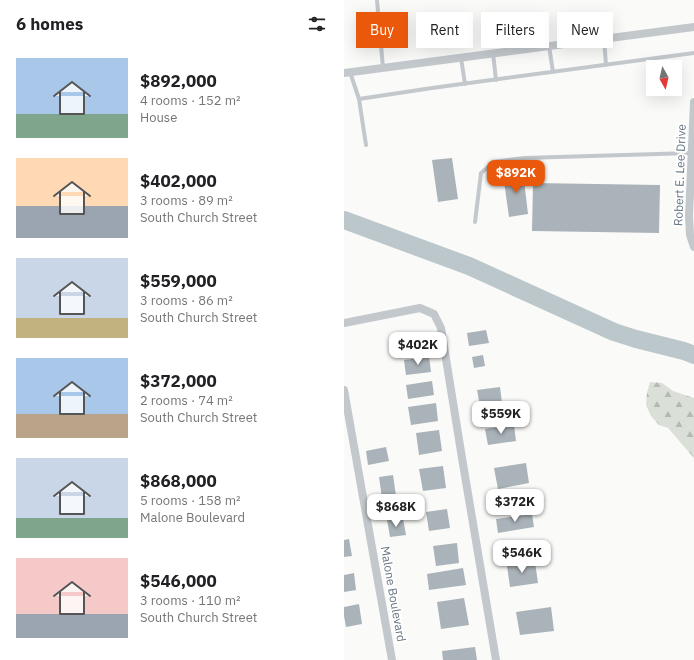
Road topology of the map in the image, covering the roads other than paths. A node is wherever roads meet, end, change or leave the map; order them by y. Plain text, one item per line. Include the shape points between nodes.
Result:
1 (377, 0) edge
2 (694, 27) edge
3 (613, 38) edge
4 (557, 45) edge
5 (550, 46) junction
6 (605, 48) edge
7 (493, 53) junction
8 (694, 53) edge
9 (461, 58) junction
10 (606, 65) junction
11 (383, 68) junction
12 (347, 72) edge
13 (552, 72) junction
14 (496, 80) junction
15 (465, 84) junction
16 (360, 99) junction
17 (694, 102) edge
18 (366, 145) dead end
19 (692, 153) junction
20 (475, 222) dead end
21 (694, 247) edge
22 (344, 323) edge
23 (344, 390) edge
24 (392, 660) edge
25 (496, 660) edge

1 - 11 lane
2 - 3 street
4 - 5 street
5 - 7 street
5 - 13 lane
6 - 10 lane
7 - 9 street
7 - 14 lane
8 - 10 lane
9 - 11 street
9 - 15 lane
10 - 13 lane
11 - 12 street
12 - 16 lane
13 - 14 lane
14 - 15 lane
15 - 16 lane
16 - 18 lane
17 - 19 street, Robert E. Lee Drive
19 - 20 lane via 524,158 494,162 481,173
19 - 21 street, Robert E. Lee Drive via 689,216 690,235
22 - 25 street via 420,308 434,314 442,328
23 - 24 street, Malone Boulevard

